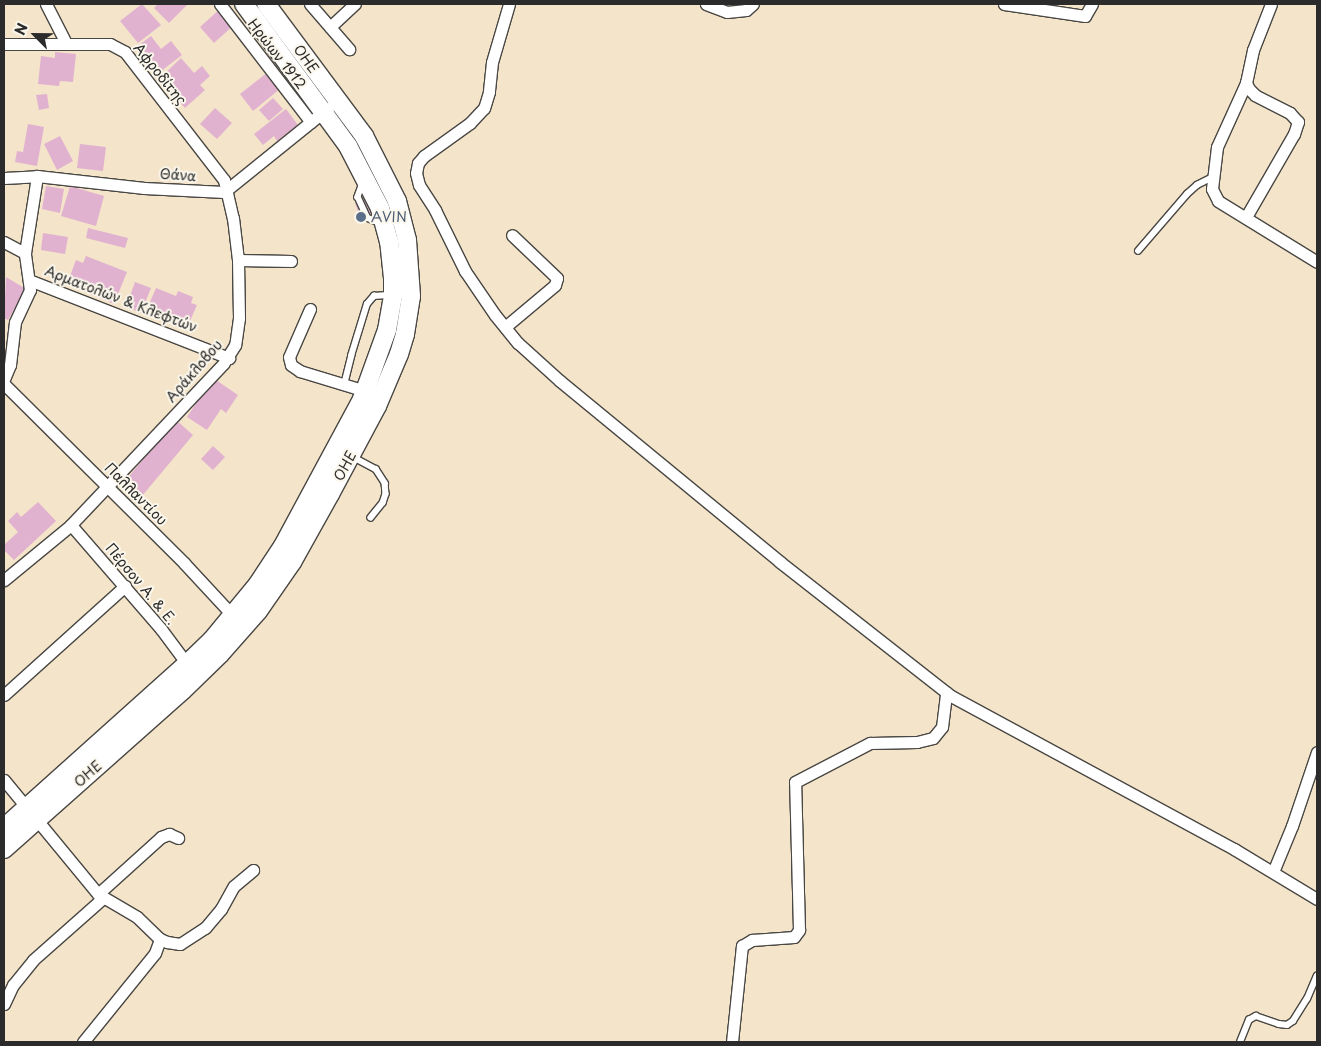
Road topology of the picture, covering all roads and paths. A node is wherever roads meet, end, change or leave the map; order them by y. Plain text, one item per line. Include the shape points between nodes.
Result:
1 (46, 4) edge
2 (220, 4) edge
3 (244, 4) edge
4 (266, 4) edge
5 (310, 4) edge
6 (355, 4) edge
7 (509, 4) edge
8 (706, 4) edge
9 (753, 4) edge
10 (1004, 4) edge
11 (1092, 4) edge
12 (1271, 4) edge
13 (330, 27) junction
14 (66, 42) junction
15 (4, 44) edge
16 (349, 49) dead end
17 (1246, 83) junction
18 (337, 101) junction
19 (317, 117) junction
20 (37, 176) junction
21 (1213, 177) junction
22 (4, 178) edge
23 (228, 189) junction
24 (1246, 217) junction
25 (512, 235) dead end
26 (4, 242) edge
27 (1138, 251) dead end
28 (25, 253) junction
29 (238, 260) junction
30 (291, 261) dead end
31 (1317, 262) edge
32 (29, 280) junction
33 (393, 295) junction
34 (310, 309) dead end
35 (505, 327) junction
36 (229, 358) junction
37 (4, 379) edge
38 (4, 384) edge
39 (344, 385) junction
40 (366, 391) junction
41 (351, 455) junction
42 (108, 487) junction
43 (371, 518) dead end
44 (71, 524) junction
45 (4, 580) edge
46 (125, 586) junction
47 (238, 621) junction
48 (187, 664) junction
49 (946, 692) junction
50 (4, 695) edge
51 (1317, 752) edge
52 (4, 780) edge
53 (31, 815) junction
54 (4, 828) edge
55 (178, 838) dead end
56 (4, 849) edge
57 (253, 870) dead end
58 (1273, 872) junction
59 (100, 896) junction
60 (1317, 899) edge
61 (160, 939) junction
62 (1317, 976) edge
63 (4, 1004) edge
64 (85, 1042) edge
65 (732, 1042) edge
66 (1240, 1042) edge

1 - 14 street
2 - 19 street, Ηρώων 1912
3 - 19 main road, ΟΗΕ
4 - 18 main road, ΟΗΕ
5 - 13 street
6 - 13 street
7 - 35 street via 492,62 484,108 470,123 424,156 416,173 419,186 435,210 453,251
8 - 9 street via 727,12 746,10
10 - 11 street via 1085,16
12 - 17 street via 1253,50
13 - 16 street
14 - 15 street, Αφροδίτης
14 - 23 street, Αφροδίτης via 110,44 125,52 216,168
17 - 21 street via 1216,147
17 - 24 street via 1255,95 1290,113 1298,122
18 - 19 street
18 - 41 main road, ΟΗΕ via 364,136 397,201 407,240 411,278 408,316 398,354 381,398
19 - 23 street
19 - 33 main road, ΟΗΕ via 348,146 380,208 391,260
20 - 22 street, Θάνα
20 - 23 street, Θάνα via 200,192 220,193
20 - 28 street
21 - 24 street via 1212,189 1218,201
21 - 27 lane via 1187,194
23 - 29 street, Αράκλοβου
24 - 31 street
25 - 35 street via 557,278 554,285
26 - 28 street
28 - 32 street
29 - 30 street
29 - 36 street, Αράκλοβου via 238,332
32 - 36 street, Αρματολών & Κλεφτών
32 - 37 street via 30,290 15,322 10,365
33 - 39 lane via 374,296 368,304
33 - 40 main road, ΟΗΕ via 387,330
34 - 39 street via 289,357 291,365
35 - 49 street via 560,381 780,562
36 - 42 street, Αράκλοβου
38 - 42 street, Παλλαντίου
39 - 40 street
40 - 47 main road, ΟΗΕ
41 - 43 lane via 376,469 385,483 383,503
41 - 47 main road, ΟΗΕ via 292,562
42 - 44 street, Αράκλοβου
42 - 47 street, Παλλαντίου
44 - 45 street, Αράκλοβου
44 - 46 street, Πέρσον Α. & Ε.
46 - 48 street, Πέρσον Α. & Ε.
46 - 50 street
47 - 48 main road, ΟΗΕ
47 - 53 main road, ΟΗΕ via 183,690
48 - 53 main road, ΟΗΕ
49 - 58 street
49 - 65 street via 942,727 933,738 917,742 870,743 794,782 799,930 794,937 752,940 742,946
51 - 58 street
52 - 53 street
53 - 54 main road, ΟΗΕ
53 - 56 main road, ΟΗΕ
53 - 59 street
55 - 59 street via 169,834 161,837
57 - 61 street via 234,886 205,928 180,944
58 - 60 street
59 - 61 street via 137,917
59 - 63 street via 33,960 13,985
61 - 64 street via 155,953
62 - 66 lane via 1293,1021 1279,1024 1256,1016 1248,1020

